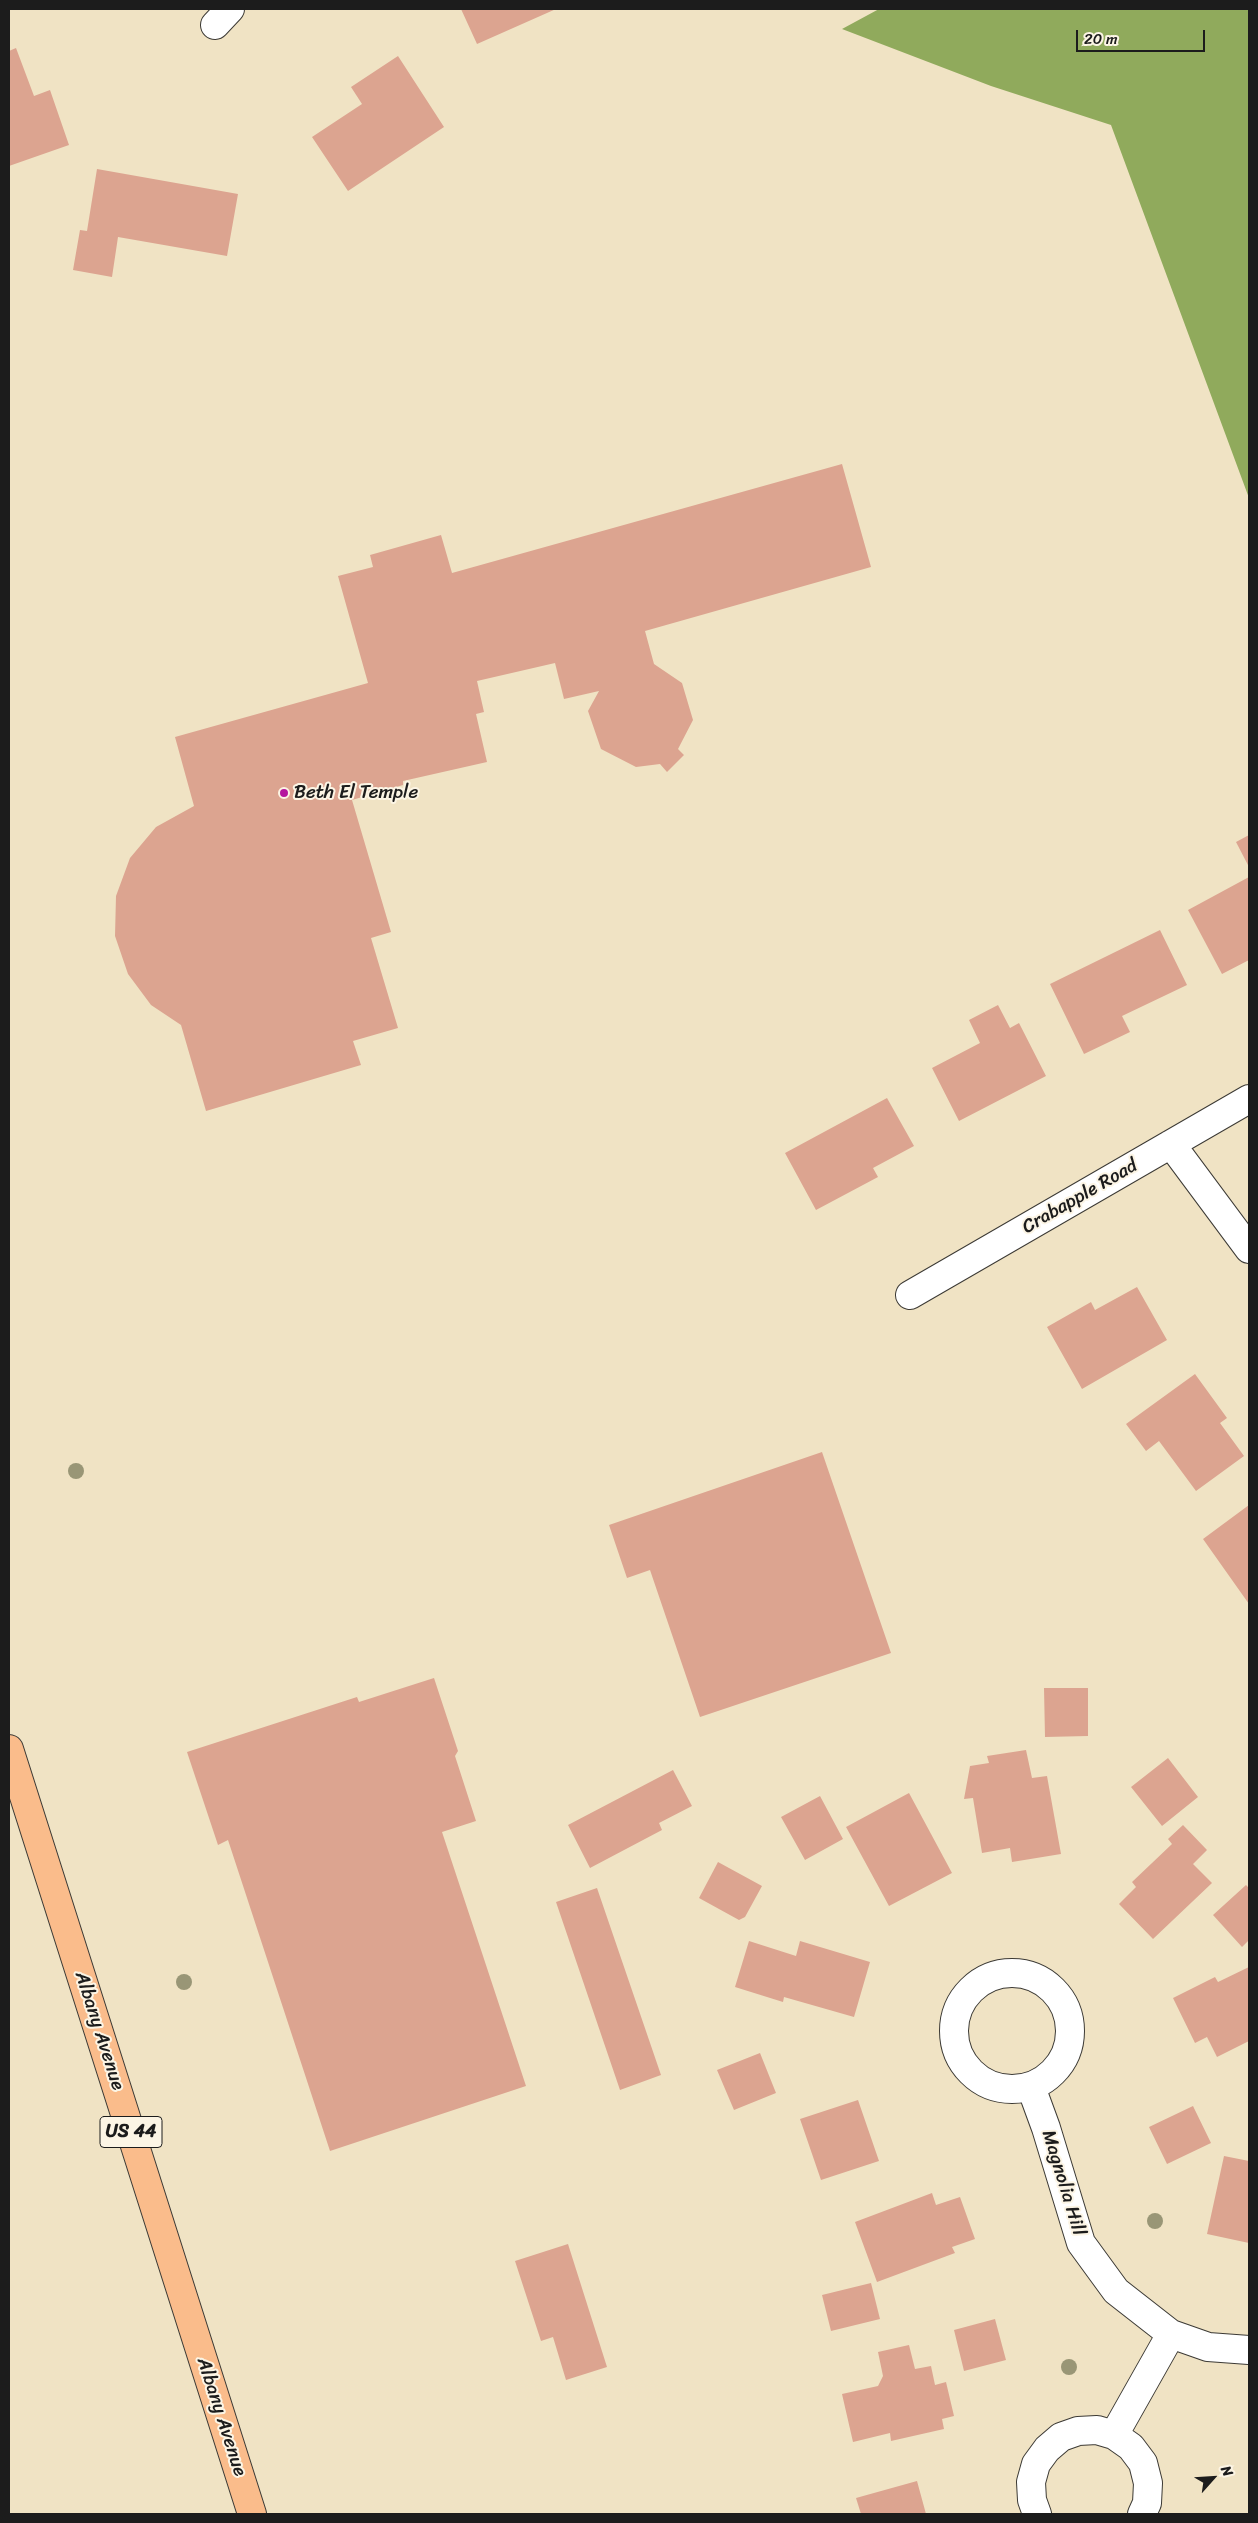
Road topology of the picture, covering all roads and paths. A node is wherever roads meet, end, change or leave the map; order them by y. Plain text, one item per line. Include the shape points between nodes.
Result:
1 (1249, 1099) edge
2 (1171, 1144) junction
3 (1249, 1249) edge
4 (910, 1295) dead end
5 (9, 1749) edge
6 (1031, 2087) junction
7 (1171, 2334) junction
8 (1249, 2350) edge
9 (1114, 2435) junction
10 (252, 2514) edge
11 (1037, 2514) edge
12 (1142, 2514) edge

1 - 2 street, Crabapple Road
2 - 3 street
2 - 4 street, Crabapple Road
5 - 10 highway, Albany Avenue / US 44
6 - 6 street via 1047,2078 1063,2057 1070,2030 1066,2013 1058,1997 1045,1984 1029,1976 1011,1973 992,1977 975,1986 962,2002 955,2021 955,2041 961,2060 992,2086 1011,2090
6 - 7 street, Magnolia Hill via 1081,2243 1116,2291
7 - 8 street, Magnolia Hill via 1208,2347
7 - 9 street
9 - 11 street via 1097,2430 1078,2431 1061,2437 1047,2449 1036,2464 1031,2482
9 - 12 street via 1131,2447 1143,2463 1148,2483

